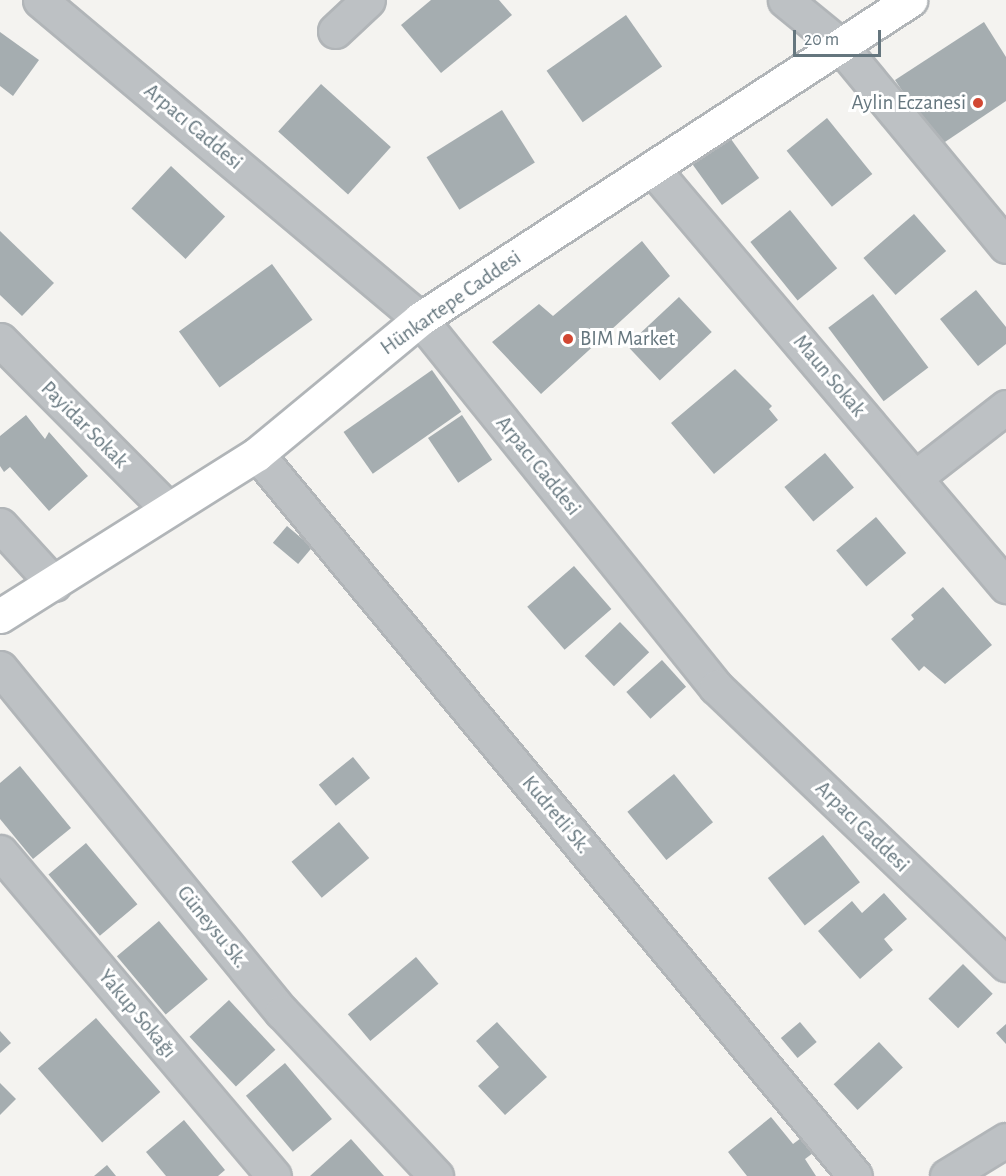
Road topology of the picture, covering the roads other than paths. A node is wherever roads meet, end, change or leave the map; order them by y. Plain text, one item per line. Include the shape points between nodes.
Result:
1 (40, 0) edge
2 (368, 0) edge
3 (785, 0) edge
4 (874, 0) edge
5 (910, 0) edge
6 (335, 31) dead end
7 (839, 44) junction
8 (652, 168) junction
9 (1006, 246) edge
10 (420, 319) junction
11 (0, 340) edge
12 (1006, 407) edge
13 (257, 454) junction
14 (916, 477) junction
15 (168, 509) junction
16 (0, 525) edge
17 (54, 584) junction
18 (1006, 586) edge
19 (0, 616) edge
20 (0, 668) edge
21 (0, 852) edge
22 (1006, 964) edge
23 (1006, 1140) edge
24 (274, 1176) edge
25 (436, 1176) edge
26 (855, 1176) edge
27 (947, 1176) edge

1 - 10 street, Arpacı Caddesi
2 - 6 street
3 - 7 street
4 - 7 main road via 855,13
5 - 7 main road, Hünkartepe Caddesi
7 - 8 main road, Hünkartepe Caddesi
7 - 9 street
8 - 10 main road, Hünkartepe Caddesi
8 - 14 street, Maun Sokak
10 - 13 main road, Hünkartepe Caddesi
10 - 22 street, Arpacı Caddesi via 716,687
11 - 15 street, Payidar Sokak
12 - 14 street
13 - 15 main road, Hünkartepe Caddesi
13 - 26 street, Kudretli Sk.
14 - 18 street, Maun Sokak
15 - 17 main road, Hünkartepe Caddesi
16 - 17 street
17 - 19 main road, Hünkartepe Caddesi
20 - 25 street, Güneysu Sk. via 282,1011
21 - 24 street, Yakup Sokağı
23 - 27 street

